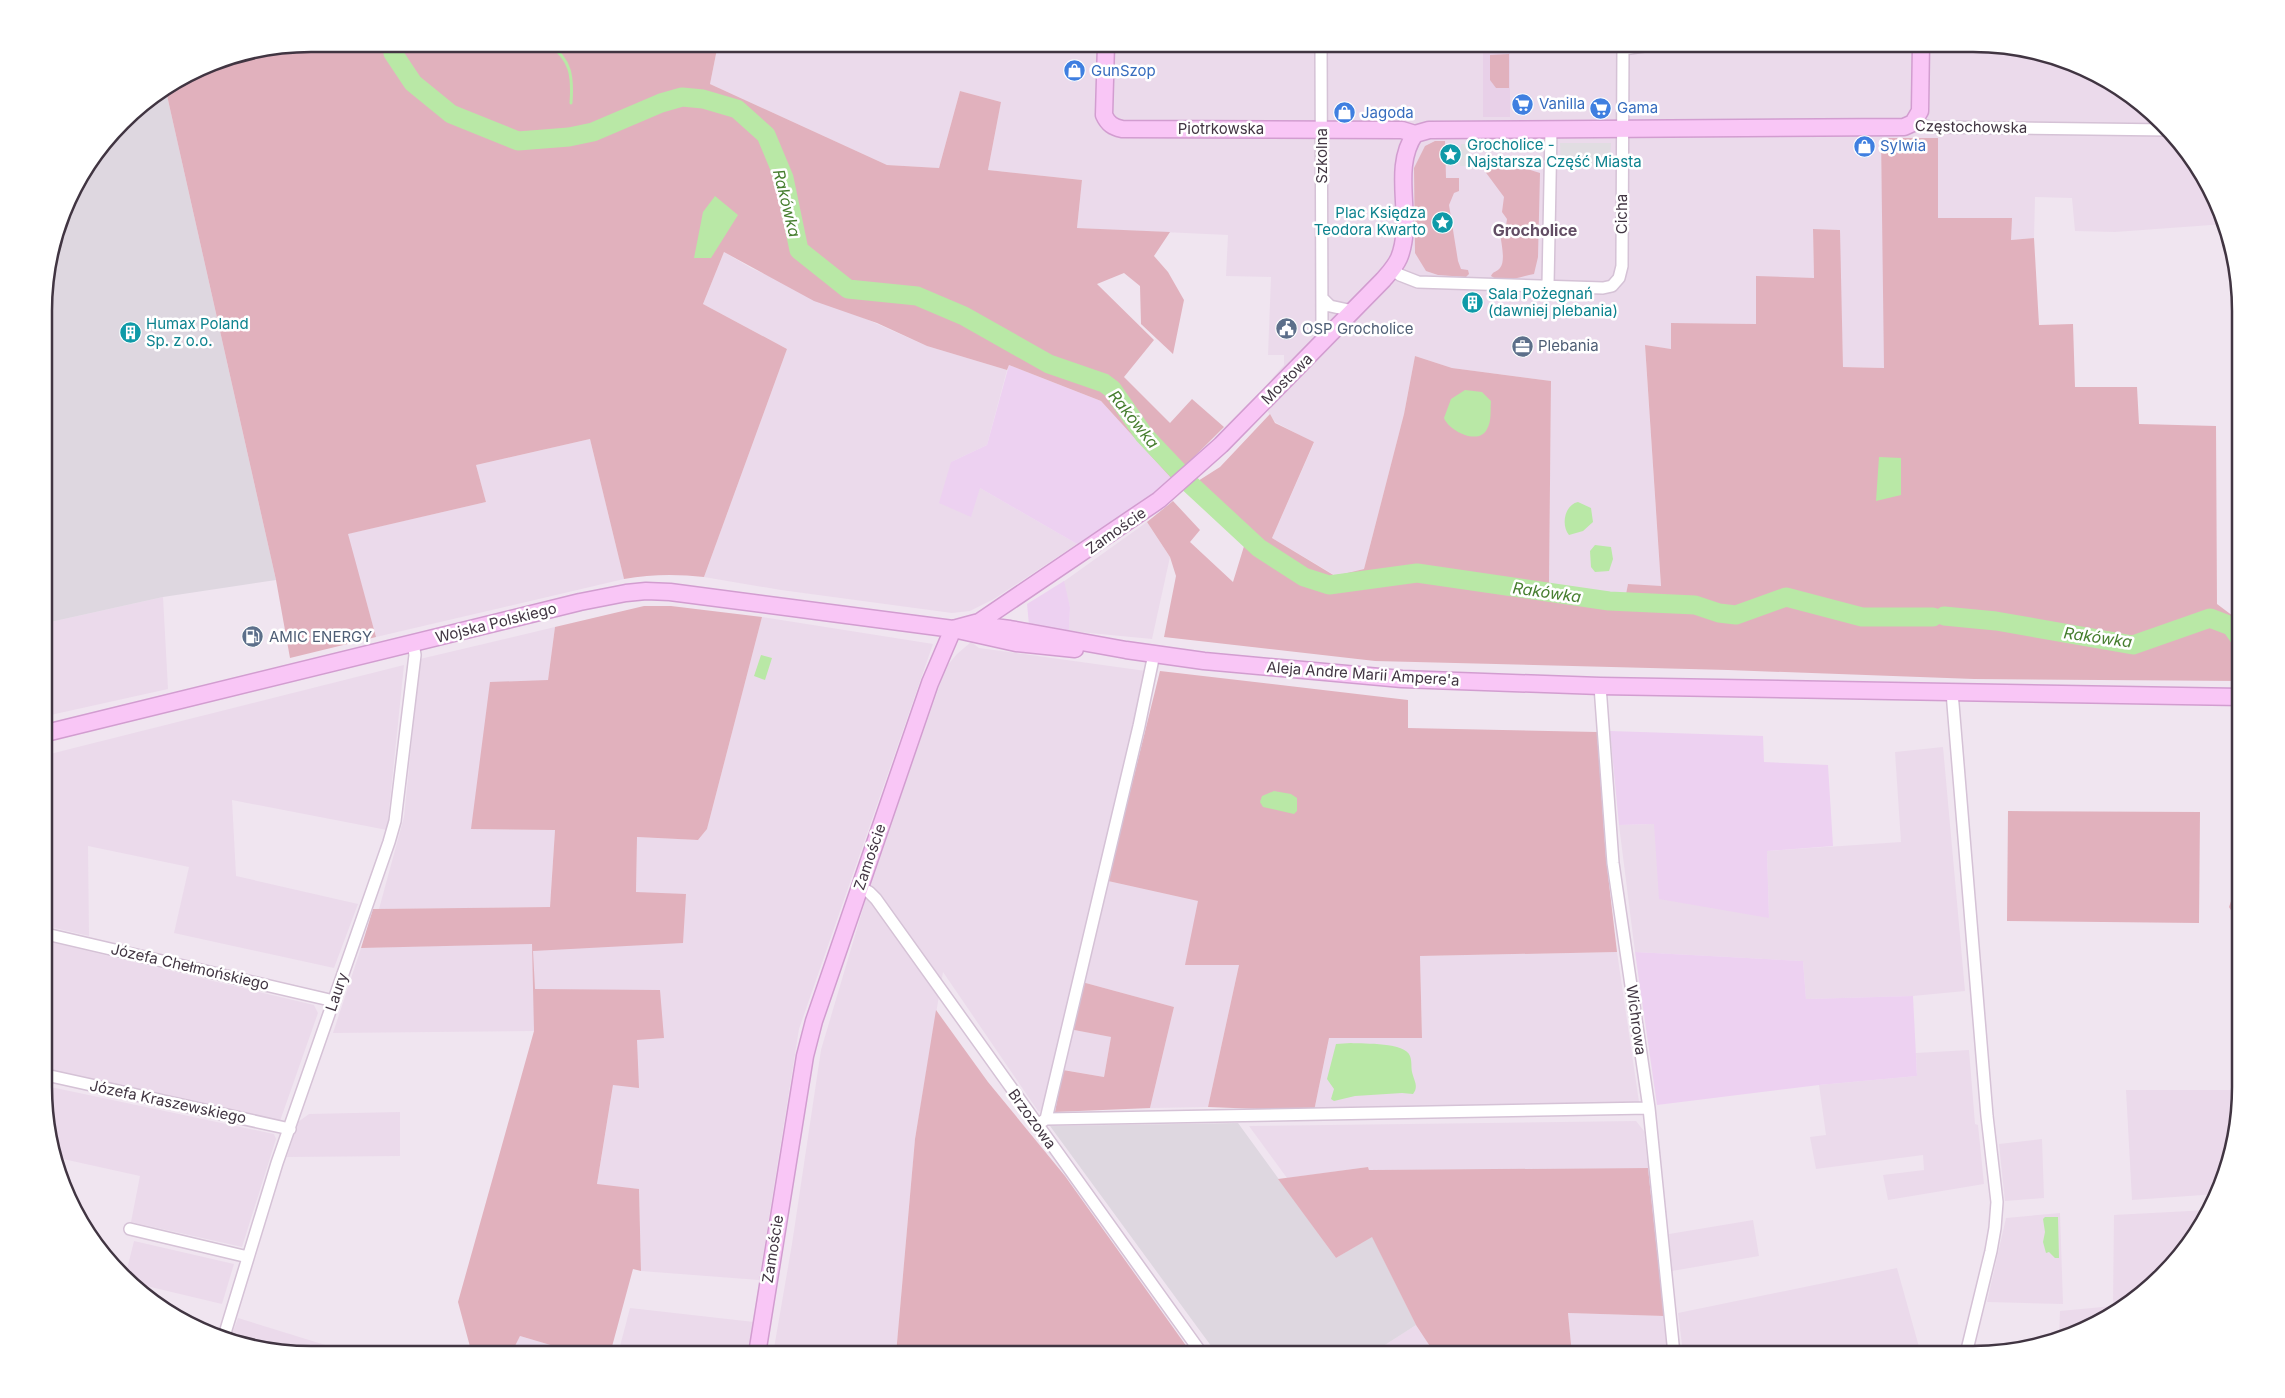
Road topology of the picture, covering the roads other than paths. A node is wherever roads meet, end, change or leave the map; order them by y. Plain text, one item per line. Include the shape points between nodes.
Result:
1 (1106, 52) edge
2 (1321, 52) edge
3 (1623, 52) edge
4 (1921, 52) edge
5 (1913, 123) junction
6 (1622, 129) junction
7 (1322, 130) junction
8 (1551, 130) junction
9 (2159, 130) edge
10 (1415, 134) junction
11 (1392, 269) junction
12 (1548, 285) junction
13 (1322, 298) junction
14 (1353, 311) junction
15 (1326, 339) junction
16 (1177, 485) joint
17 (1006, 606) junction
18 (953, 629) junction
19 (1010, 629) junction
20 (413, 643) junction
21 (1126, 650) junction
22 (1154, 654) junction
23 (1600, 686) junction
24 (1952, 692) junction
25 (2232, 697) edge
26 (52, 732) edge
27 (860, 887) junction
28 (52, 935) edge
29 (334, 1001) junction
30 (52, 1076) edge
31 (1649, 1108) junction
32 (1041, 1122) junction
33 (290, 1129) junction
34 (130, 1229) dead end
35 (248, 1257) junction
36 (225, 1331) edge
37 (757, 1346) edge
38 (1196, 1346) edge
39 (1673, 1346) edge
40 (1968, 1346) edge

1 - 7 street, Piotrkowska via 1104,115 1113,127
2 - 7 street, Szkolna
3 - 6 street, Cicha
4 - 5 street via 1920,111
5 - 6 street, Częstochowska via 1901,127
5 - 9 street, Częstochowska via 1930,128
6 - 8 street, Częstochowska
6 - 12 street, Cicha via 1622,266 1619,278 1612,286 1603,288
7 - 10 street, Piotrkowska via 1402,130
7 - 13 street, Szkolna
8 - 10 street, Piotrkowska via 1429,130
8 - 12 street
10 - 11 street, Mostowa via 1409,142 1404,163 1403,242
11 - 12 street via 1418,282
11 - 14 street, Mostowa
13 - 14 street via 1330,306
13 - 15 street, Szkolna via 1322,332
14 - 15 street, Mostowa
15 - 16 street, Mostowa
16 - 17 street, Zamoście via 1143,513
17 - 18 street, Zamoście via 979,622
17 - 19 street via 1003,618
18 - 19 street, Aleja Andre Marii Ampere'a via 986,626
18 - 20 street, Wojska Polskiego via 646,591 580,602
18 - 21 street, Aleja Andre Marii Ampere'a via 1039,646
18 - 27 street, Zamoście via 930,683
19 - 21 street, Aleja Andre Marii Ampere'a
20 - 26 street, Wojska Polskiego
20 - 29 street, Laury via 415,655 395,821
21 - 22 street, Aleja Andre Marii Ampere'a
22 - 23 street, Aleja Andre Marii Ampere'a via 1402,679
22 - 32 street via 1140,726
23 - 24 street, Aleja Andre Marii Ampere'a
23 - 31 street, Wichrowa via 1613,863
24 - 25 street, Aleja Andre Marii Ampere'a
24 - 40 street via 1997,1202 1991,1251
27 - 32 street, Brzozowa via 876,899
27 - 37 street, Zamoście via 805,1056
28 - 29 street, Józefa Chełmońskiego
29 - 33 street, Laury
30 - 33 street, Józefa Kraszewskiego
31 - 32 street
31 - 39 street, Wichrowa
32 - 38 street, Brzozowa
33 - 35 street, Laury
34 - 35 street
35 - 36 street, Laury

